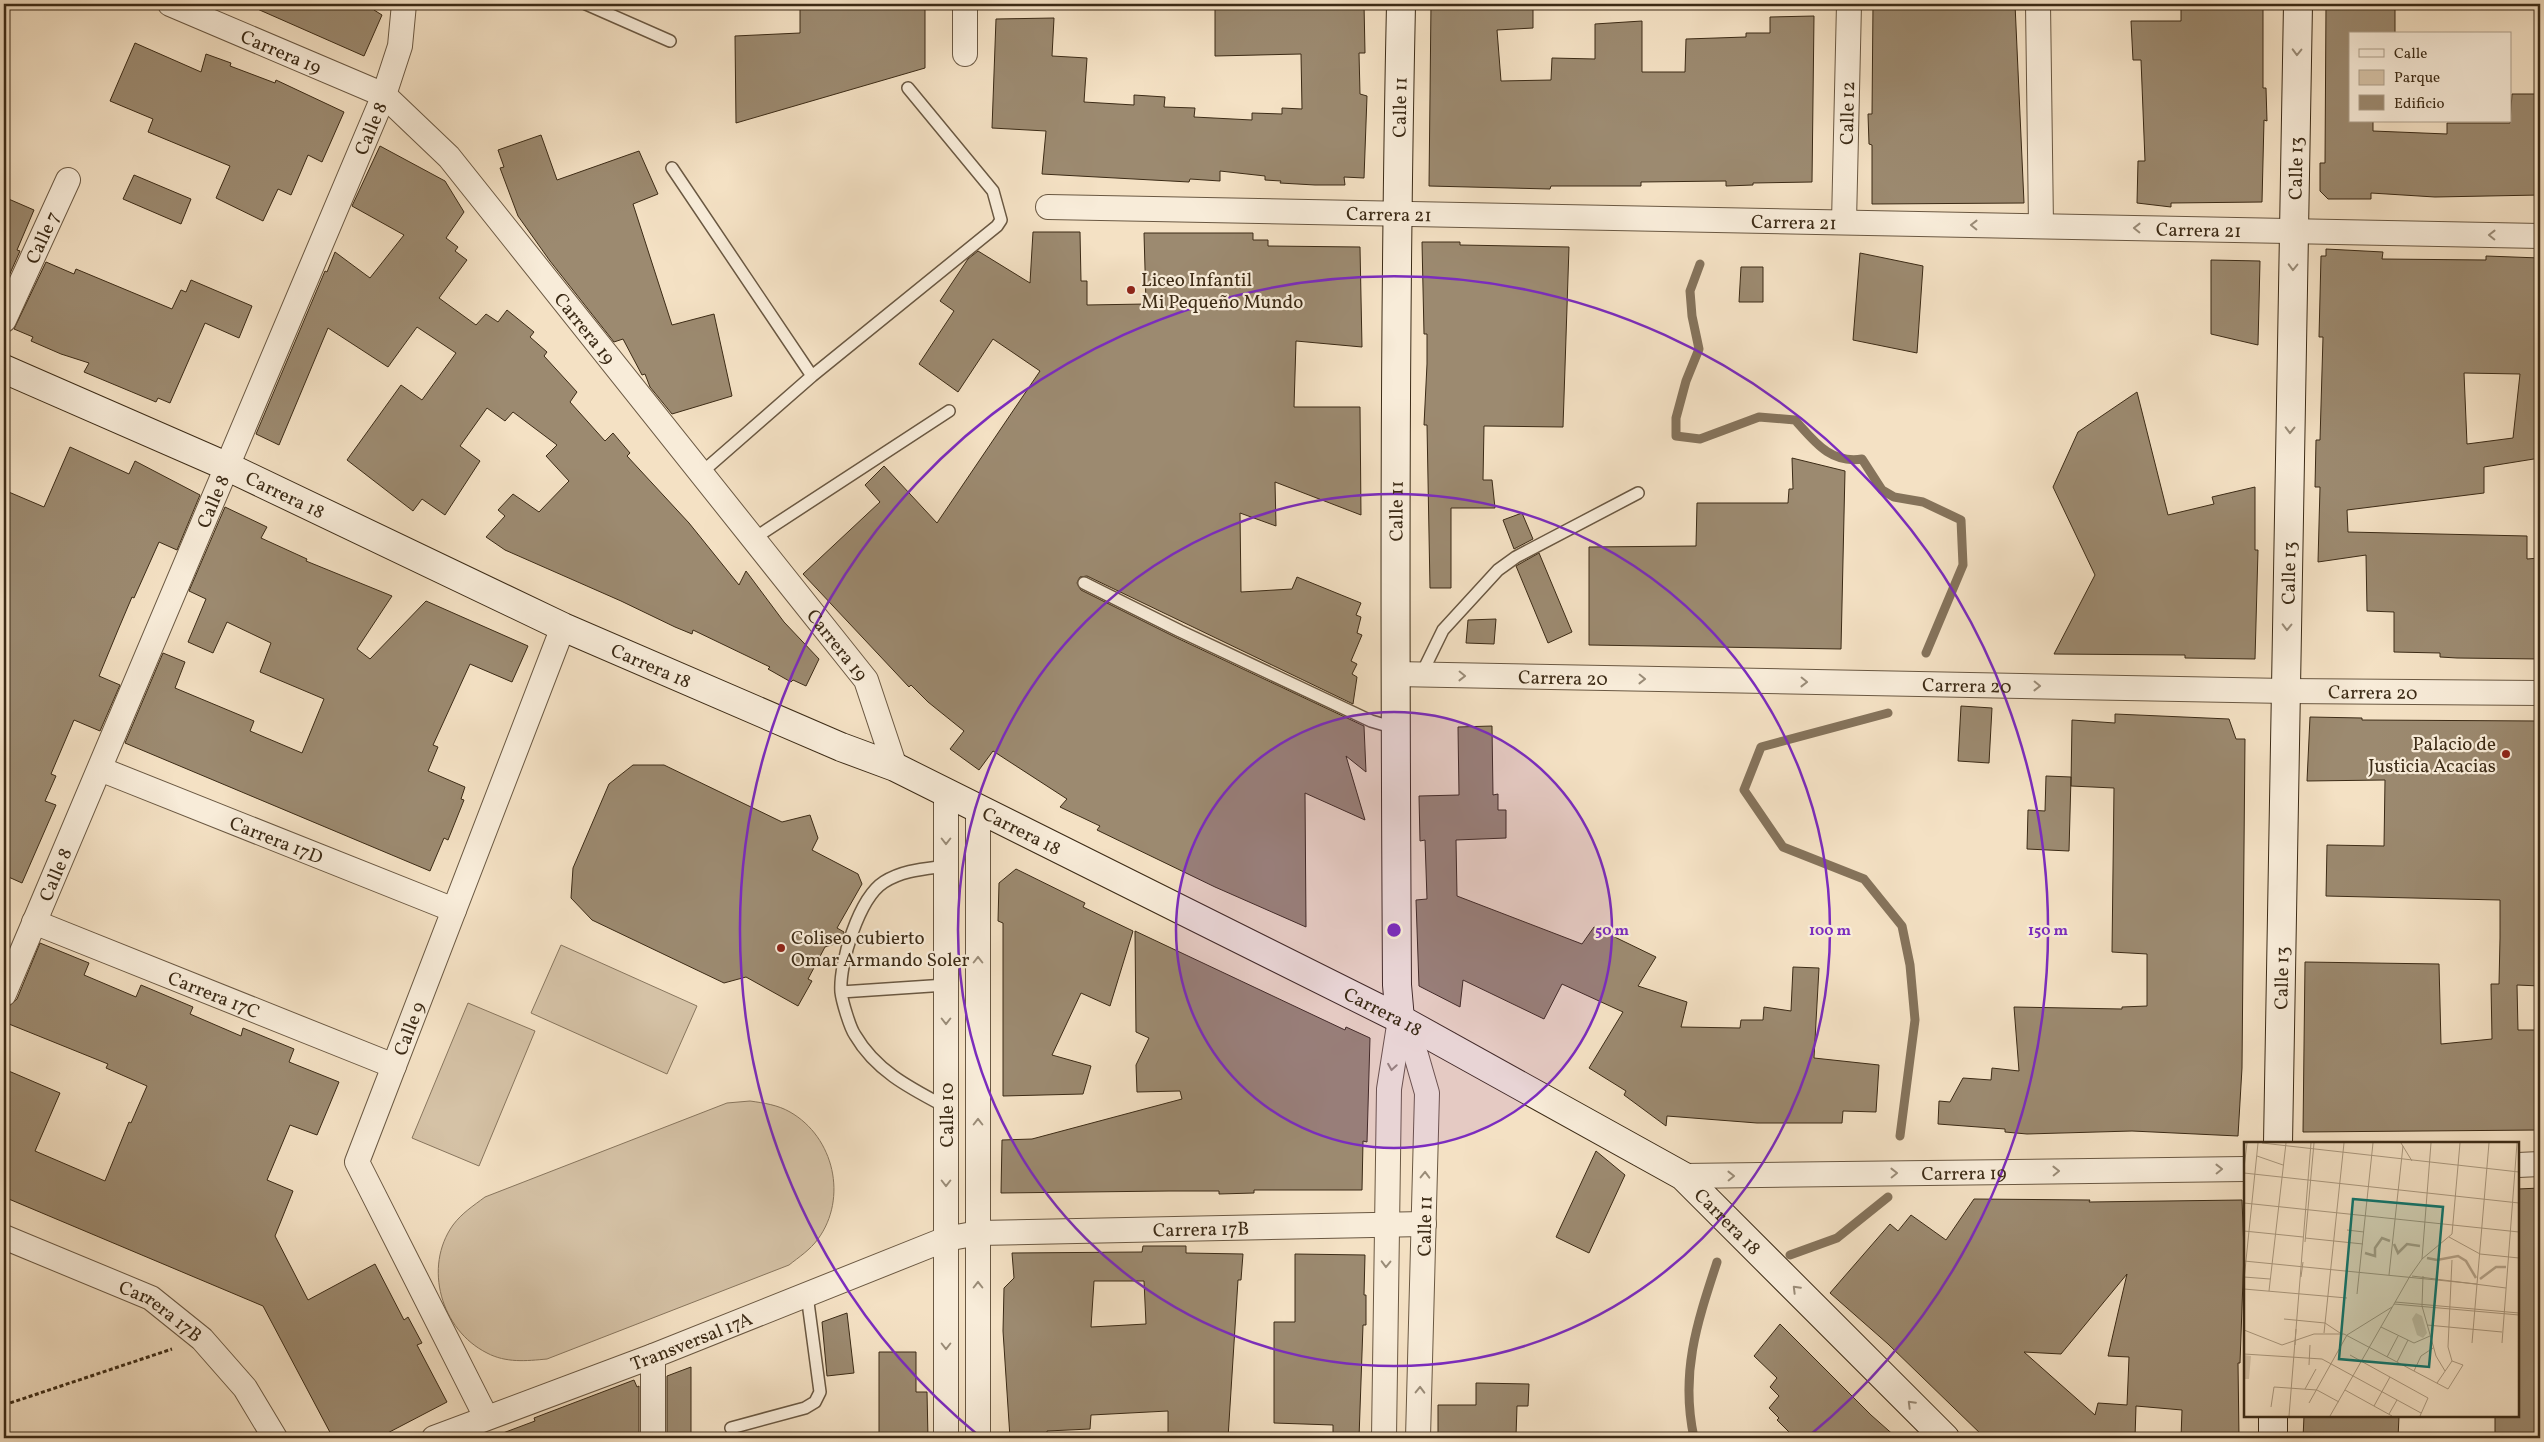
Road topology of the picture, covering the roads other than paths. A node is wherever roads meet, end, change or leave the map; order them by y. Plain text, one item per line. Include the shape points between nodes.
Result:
1 (170, 4) edge
2 (404, 4) edge
3 (586, 4) edge
4 (965, 4) edge
5 (1401, 4) edge
6 (1849, 4) edge
7 (2038, 4) edge
8 (2298, 4) edge
9 (670, 41) dead end
10 (965, 54) dead end
11 (908, 88) dead end
12 (384, 95) junction
13 (672, 168) dead end
14 (68, 180) dead end
15 (1048, 207) dead end
16 (1396, 214) junction
17 (1844, 222) junction
18 (2041, 226) junction
19 (2294, 231) junction
20 (2540, 236) edge
21 (4, 320) edge
22 (4, 369) edge
23 (812, 376) junction
24 (949, 411) dead end
25 (226, 466) junction
26 (701, 473) junction
27 (1638, 493) dead end
28 (753, 539) junction
29 (1084, 583) dead end
30 (563, 627) junction
31 (1408, 674) junction
32 (2286, 691) junction
33 (2540, 693) edge
34 (1395, 728) junction
35 (896, 767) junction
36 (100, 768) junction
37 (946, 792) junction
38 (978, 809) junction
39 (946, 866) junction
40 (454, 910) junction
41 (34, 922) junction
42 (946, 985) junction
43 (841, 992) junction
44 (4, 994) edge
45 (1400, 1019) junction
46 (394, 1066) junction
47 (946, 1107) junction
48 (2278, 1142) edge
49 (2540, 1164) edge
50 (2519, 1165) edge
51 (2244, 1169) edge
52 (1683, 1176) junction
53 (1424, 1224) junction
54 (1387, 1225) junction
55 (978, 1233) junction
56 (4, 1237) edge
57 (946, 1239) junction
58 (807, 1295) junction
59 (653, 1356) junction
60 (2273, 1417) edge
61 (486, 1418) junction
62 (731, 1428) dead end
63 (275, 1438) edge
64 (434, 1438) edge
65 (653, 1438) edge
66 (946, 1438) edge
67 (978, 1438) edge
68 (1384, 1438) edge
69 (1418, 1438) edge
70 (1945, 1438) edge
71 (2273, 1438) edge

1 - 12 street, Carrera 19
2 - 12 street, Calle 8 via 400,46
3 - 9 lane
4 - 10 street
5 - 16 street, Calle 11
6 - 17 street, Calle 12
7 - 18 street
8 -> 19 street, Calle 13
11 - 23 lane via 993,191 1001,220
12 - 25 street, Calle 8
12 - 26 street, Carrera 19 via 449,157
13 - 23 lane
14 - 21 street, Calle 7
15 - 16 street, Carrera 21
16 - 17 street, Carrera 21
16 - 31 street, Calle 11
18 -> 17 street, Carrera 21
19 -> 18 street, Carrera 21
20 -> 19 street, Carrera 21
19 -> 32 street, Calle 13
22 - 25 street, Carrera 18
23 - 26 lane
24 - 28 lane
25 - 30 street, Carrera 18
25 - 36 street, Calle 8
26 - 28 street, Carrera 19
27 - 31 lane via 1516,557 1498,570
28 - 35 street, Carrera 19 via 866,680
29 - 34 lane via 1371,722
30 - 35 street, Carrera 18 via 840,747
30 - 40 street, Calle 9
31 -> 32 street, Carrera 20
31 - 34 street, Calle 11
32 - 33 street, Carrera 20
32 - 48 street, Calle 13
34 - 45 street, Calle 11
35 - 37 street, Carrera 18
36 - 40 street, Carrera 17D
36 - 41 street, Calle 8
37 - 38 street, Carrera 18
37 -> 39 street, Calle 10
38 - 45 street, Carrera 18
55 -> 38 street, Calle 10
39 - 42 street, Calle 10
39 - 43 lane via 902,872 882,883 861,908 847,949
40 - 46 street, Calle 9
41 - 44 street, Calle 8
41 - 46 street, Carrera 17C
42 - 43 lane
42 -> 47 street, Calle 10
43 - 47 lane via 854,1034 879,1066 901,1084
45 - 52 street, Carrera 18
53 -> 45 street, Calle 11 via 1427,1093 1416,1055
45 -> 54 street, Calle 11 via 1389,1089
46 - 61 street, Calle 9 via 357,1162
47 -> 57 street, Calle 10
49 - 50 street
52 -> 51 street, Carrera 19
70 -> 52 street, Carrera 18
53 - 54 street, Carrera 17B
69 -> 53 street, Calle 11
54 - 55 street, Carrera 17B
54 -> 68 street, Calle 11
55 - 57 street, Carrera 17B
67 -> 55 street, Calle 10
56 - 63 street, Carrera 17B via 151,1298 202,1339 245,1388
57 - 58 street, Transversal 17A
57 -> 66 street, Calle 10
58 - 59 street, Transversal 17A
58 - 62 lane via 820,1392 815,1402 806,1408
59 - 61 street, Transversal 17A
59 - 65 street
60 - 71 street
61 - 64 street, Transversal 17A

